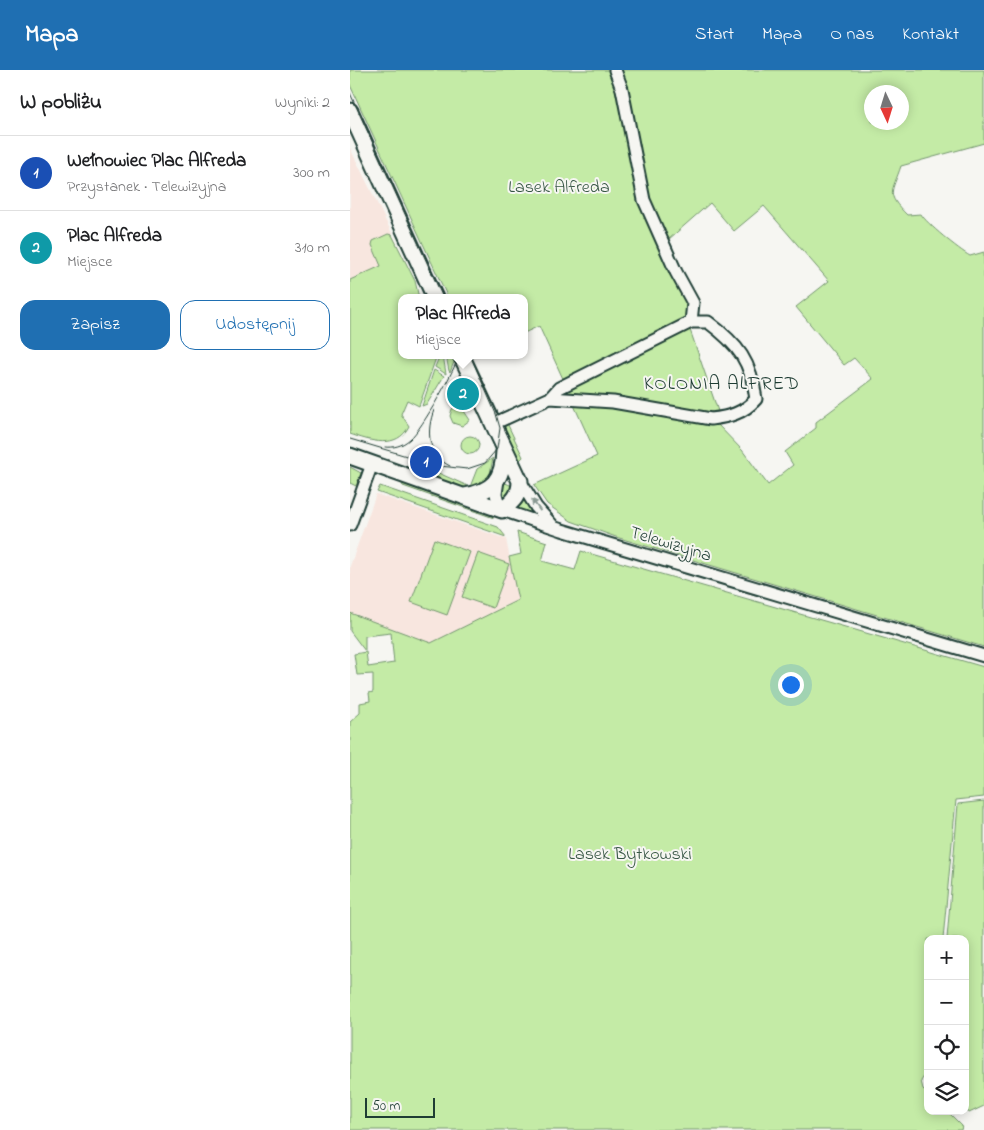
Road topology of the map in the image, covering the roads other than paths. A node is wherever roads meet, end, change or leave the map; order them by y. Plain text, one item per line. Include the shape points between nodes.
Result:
1 (615, 70) edge
2 (350, 112) edge
3 (433, 294) edge
4 (691, 322) junction
5 (463, 359) edge
6 (550, 398) junction
7 (493, 424) junction
8 (504, 450) junction
9 (350, 456) edge
10 (372, 464) junction
11 (498, 480) junction
12 (520, 482) junction
13 (465, 496) junction
14 (501, 509) junction
15 (350, 525) edge
16 (554, 528) junction
17 (984, 656) edge

1 - 4 street via 622,89 644,200 693,304
2 - 3 main road
4 - 6 street via 559,388
4 - 6 street via 708,322 732,343 748,363 756,400 746,410 711,419 613,402
5 - 7 main road
6 - 7 street
7 - 8 main road
8 - 11 main road via 503,468
8 - 12 main road
9 - 10 main road, Telewizyjna
10 - 13 main road, Telewizyjna
10 - 15 street
11 - 13 main road via 482,492
11 - 14 street via 496,494
12 - 14 main road via 515,498
16 -> 12 street
13 - 14 main road, Telewizyjna
14 - 16 street, Telewizyjna
16 - 17 street, Telewizyjna

